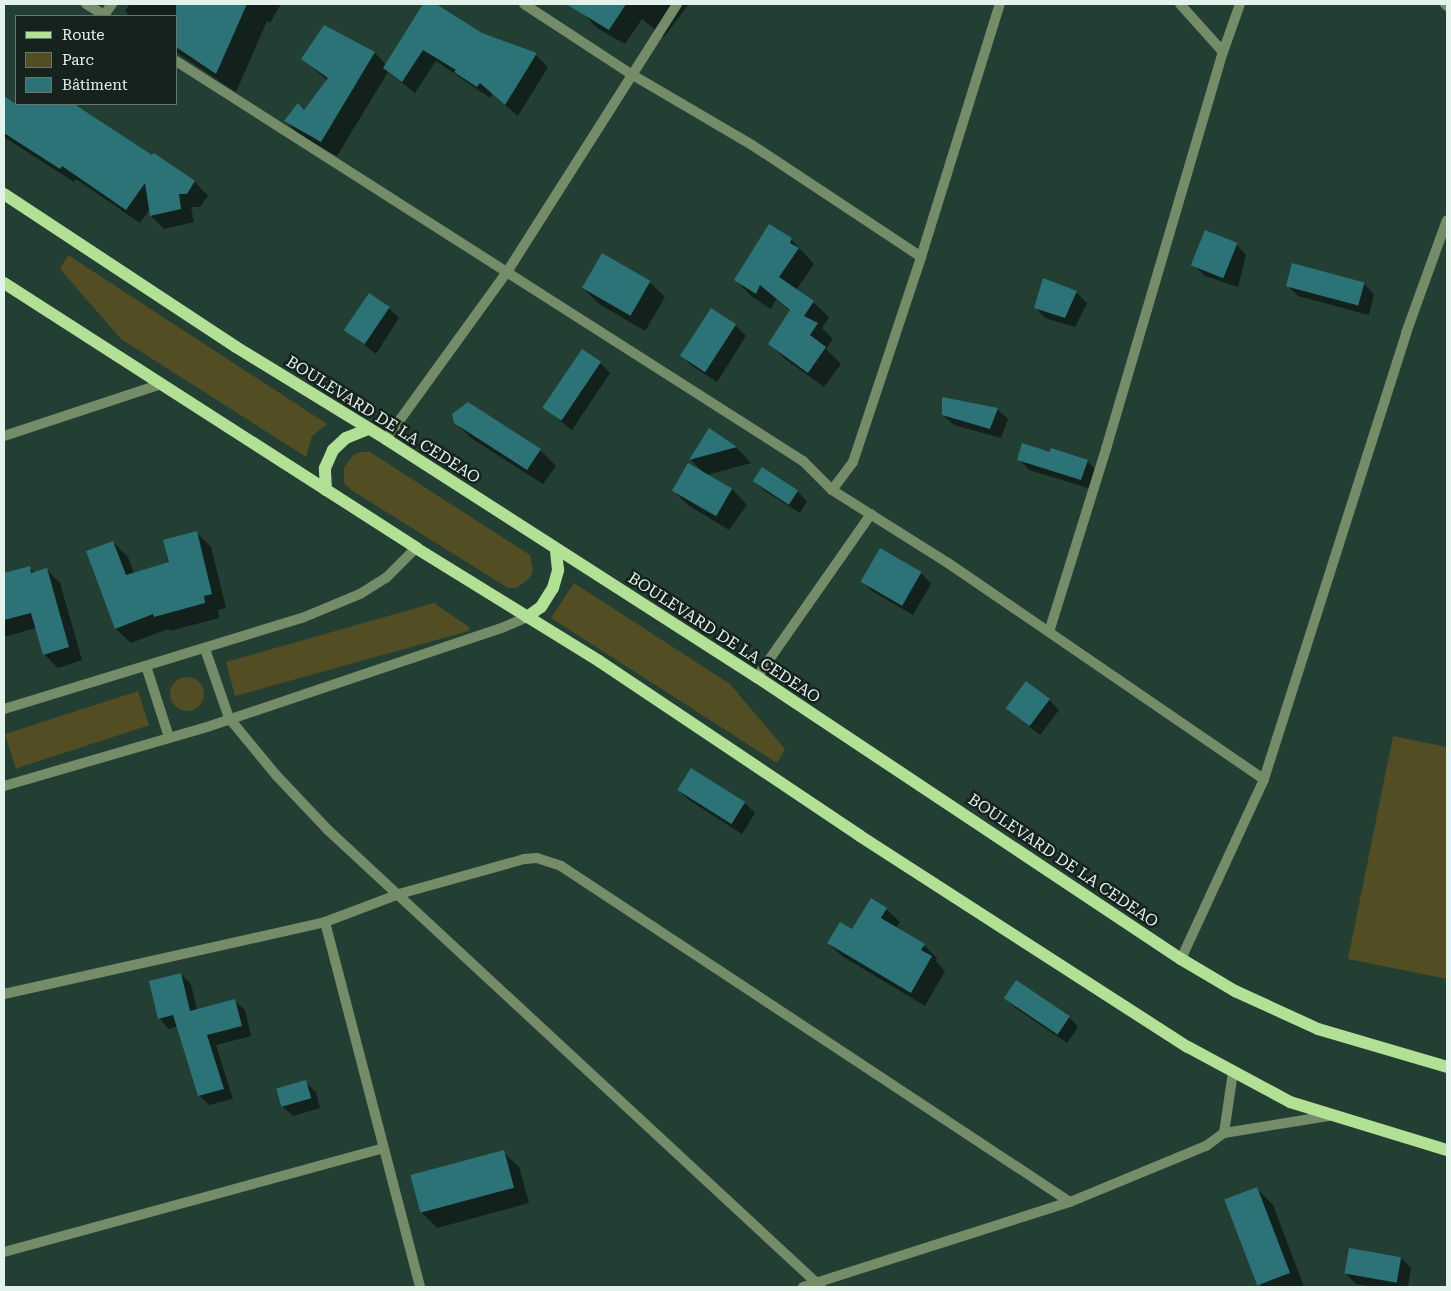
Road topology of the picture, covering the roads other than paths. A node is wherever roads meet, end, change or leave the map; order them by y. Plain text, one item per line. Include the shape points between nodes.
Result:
1 (86, 4) edge
2 (112, 4) edge
3 (524, 4) edge
4 (677, 4) edge
5 (1000, 4) edge
6 (1180, 4) edge
7 (1240, 4) edge
8 (103, 15) edge
9 (106, 15) edge
10 (1223, 52) junction
11 (178, 62) edge
12 (631, 74) junction
13 (4, 194) edge
14 (1447, 220) edge
15 (921, 257) junction
16 (507, 272) junction
17 (4, 283) edge
18 (161, 384) junction
19 (368, 429) junction
20 (4, 436) edge
21 (386, 439) junction
22 (326, 490) junction
23 (832, 490) junction
24 (871, 514) junction
25 (416, 548) junction
26 (556, 550) junction
27 (527, 617) junction
28 (1049, 632) junction
29 (205, 649) junction
30 (146, 666) junction
31 (757, 677) junction
32 (4, 709) edge
33 (230, 718) junction
34 (169, 737) junction
35 (1264, 779) junction
36 (4, 786) edge
37 (399, 894) junction
38 (325, 922) junction
39 (1181, 958) junction
40 (4, 994) edge
41 (1447, 1067) edge
42 (1233, 1072) junction
43 (1329, 1116) junction
44 (1224, 1132) junction
45 (383, 1148) junction
46 (1447, 1150) edge
47 (1070, 1202) junction
48 (4, 1252) edge
49 (819, 1285) edge
50 (420, 1287) edge
51 (803, 1287) edge

1 - 8 street
2 - 9 street
3 - 12 street
4 - 12 street
5 - 15 street
6 - 10 street
7 - 10 street
10 - 28 street
11 - 16 street
12 - 15 street via 752,145
12 - 16 street
13 - 19 main road, BOULEVARD DE LA CEDEAO via 236,347
14 - 35 street via 1403,343
15 - 23 street via 854,462
16 - 21 street
16 - 23 street via 803,461
17 - 18 main road
18 - 20 street
18 - 22 main road
19 - 21 main road, BOULEVARD DE LA CEDEAO
19 - 22 main road via 346,438 333,450 325,468
21 - 26 main road, BOULEVARD DE LA CEDEAO
22 - 25 main road
23 - 24 street
24 - 28 street
24 - 31 street
25 - 27 main road
25 - 29 street via 386,578 360,594 302,618
26 - 27 main road via 558,570 553,588 541,607
26 - 31 main road, BOULEVARD DE LA CEDEAO
27 - 33 street
27 - 42 main road via 599,661 1089,985
28 - 35 street
29 - 30 street
29 - 33 street
30 - 32 street
30 - 34 street
31 - 39 main road, BOULEVARD DE LA CEDEAO
33 - 34 street
33 - 37 street via 276,775 328,830
34 - 36 street
35 - 39 street
37 - 38 street
37 - 47 street via 524,859 538,858 561,866
37 - 49 street
38 - 40 street
38 - 45 street
39 - 41 main road, BOULEVARD DE LA CEDEAO via 1235,991 1318,1029
42 - 43 main road via 1290,1102
42 - 44 street
43 - 44 street
43 - 46 main road
44 - 47 street via 1206,1146
45 - 48 street
45 - 50 street
47 - 49 street
49 - 51 street

